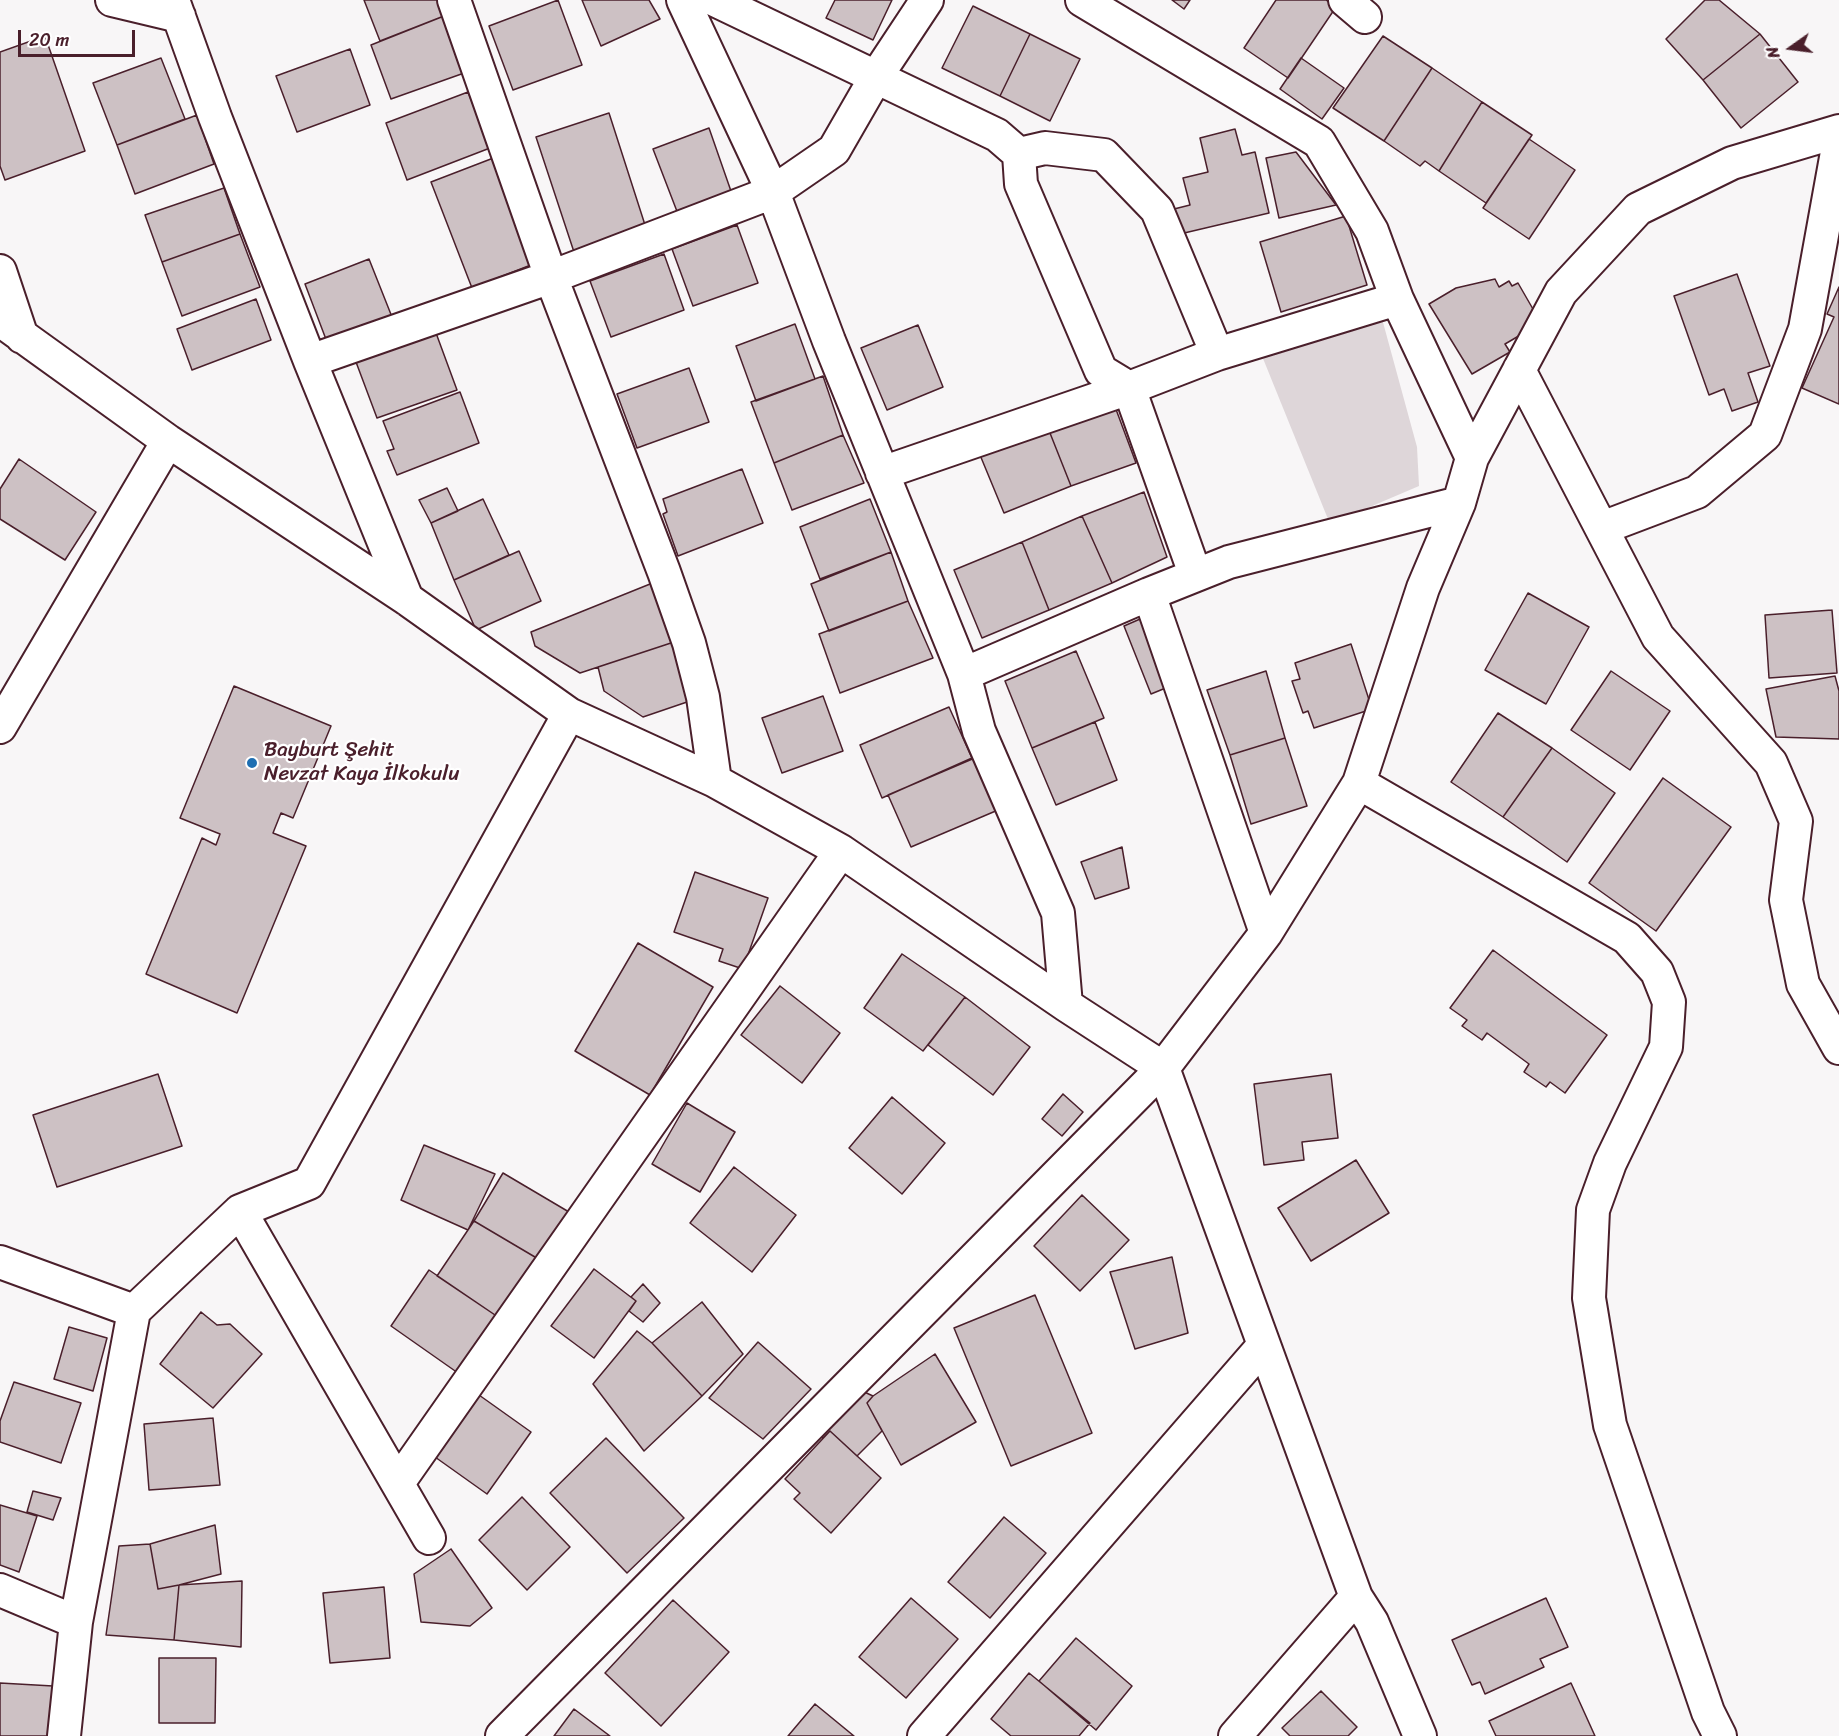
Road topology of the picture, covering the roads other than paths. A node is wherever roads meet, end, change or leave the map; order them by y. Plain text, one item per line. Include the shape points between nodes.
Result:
1 (112, 0) edge
2 (454, 0) edge
3 (683, 0) edge
4 (715, 0) edge
5 (927, 0) edge
6 (1082, 0) edge
7 (176, 8) edge
8 (876, 77) junction
9 (1839, 131) edge
10 (1839, 141) edge
11 (1019, 154) junction
12 (773, 192) junction
13 (0, 271) edge
14 (551, 277) junction
15 (1397, 299) junction
16 (11, 328) edge
17 (1217, 354) junction
18 (310, 362) junction
19 (1519, 370) junction
20 (1129, 388) junction
21 (168, 441) junction
22 (1472, 458) junction
23 (882, 473) junction
24 (1459, 503) junction
25 (1602, 528) junction
26 (1195, 574) junction
27 (1149, 594) junction
28 (407, 599) junction
29 (964, 674) junction
30 (569, 714) junction
31 (0, 727) edge
32 (715, 781) junction
33 (1359, 783) junction
34 (841, 851) junction
35 (1266, 933) junction
36 (1066, 1005) junction
37 (1839, 1048) edge
38 (1163, 1068) junction
39 (240, 1211) junction
40 (0, 1262) edge
41 (134, 1311) junction
42 (1264, 1345) junction
43 (398, 1483) junction
44 (429, 1538) dead end
45 (0, 1590) edge
46 (1356, 1597) junction
47 (76, 1622) junction
48 (64, 1736) edge
49 (502, 1736) edge
50 (924, 1736) edge
51 (1235, 1736) edge
52 (1420, 1736) edge
53 (1720, 1736) edge

1 - 7 street
2 - 14 street
3 - 12 street
4 - 8 street
5 - 8 street
6 - 15 street via 1319,142 1372,231
7 - 18 street
8 - 11 street via 997,135
8 - 12 street via 834,150
9 - 19 street via 1732,163 1638,208 1561,292
10 - 25 street via 1804,329 1765,435 1697,492
11 - 17 street via 1045,148 1104,155 1157,210
11 - 20 street via 1021,184 1101,371
12 - 14 street
12 - 23 street
13 - 16 street
14 - 18 street
14 - 32 street via 689,643 703,697
15 - 17 street
15 - 22 street
16 - 21 street
17 - 20 street
18 - 28 street
19 - 22 street
19 - 25 street
20 - 23 street
20 - 26 street
21 - 28 street
21 - 31 street
22 - 24 street
23 - 29 street
24 - 26 street via 1228,562
24 - 33 street via 1423,588
25 - 37 street via 1658,637 1771,763 1796,820 1786,900 1803,984
26 - 27 street
27 - 29 street
27 - 35 street
28 - 30 street
29 - 36 street via 979,730 1058,913
30 - 32 street
30 - 39 street via 309,1183
32 - 34 street
33 - 35 street
33 - 53 street via 1627,938 1657,972 1669,1002 1666,1047 1610,1163 1593,1210 1589,1298 1610,1425 1708,1712
34 - 36 street
34 - 43 street
35 - 38 street
36 - 38 street
38 - 42 street
38 - 49 street
39 - 41 street
39 - 43 street
40 - 41 street
41 - 47 street
42 - 46 street
42 - 50 street
43 - 44 street
45 - 47 street
46 - 51 street
46 - 52 street via 1372,1622
47 - 48 street

